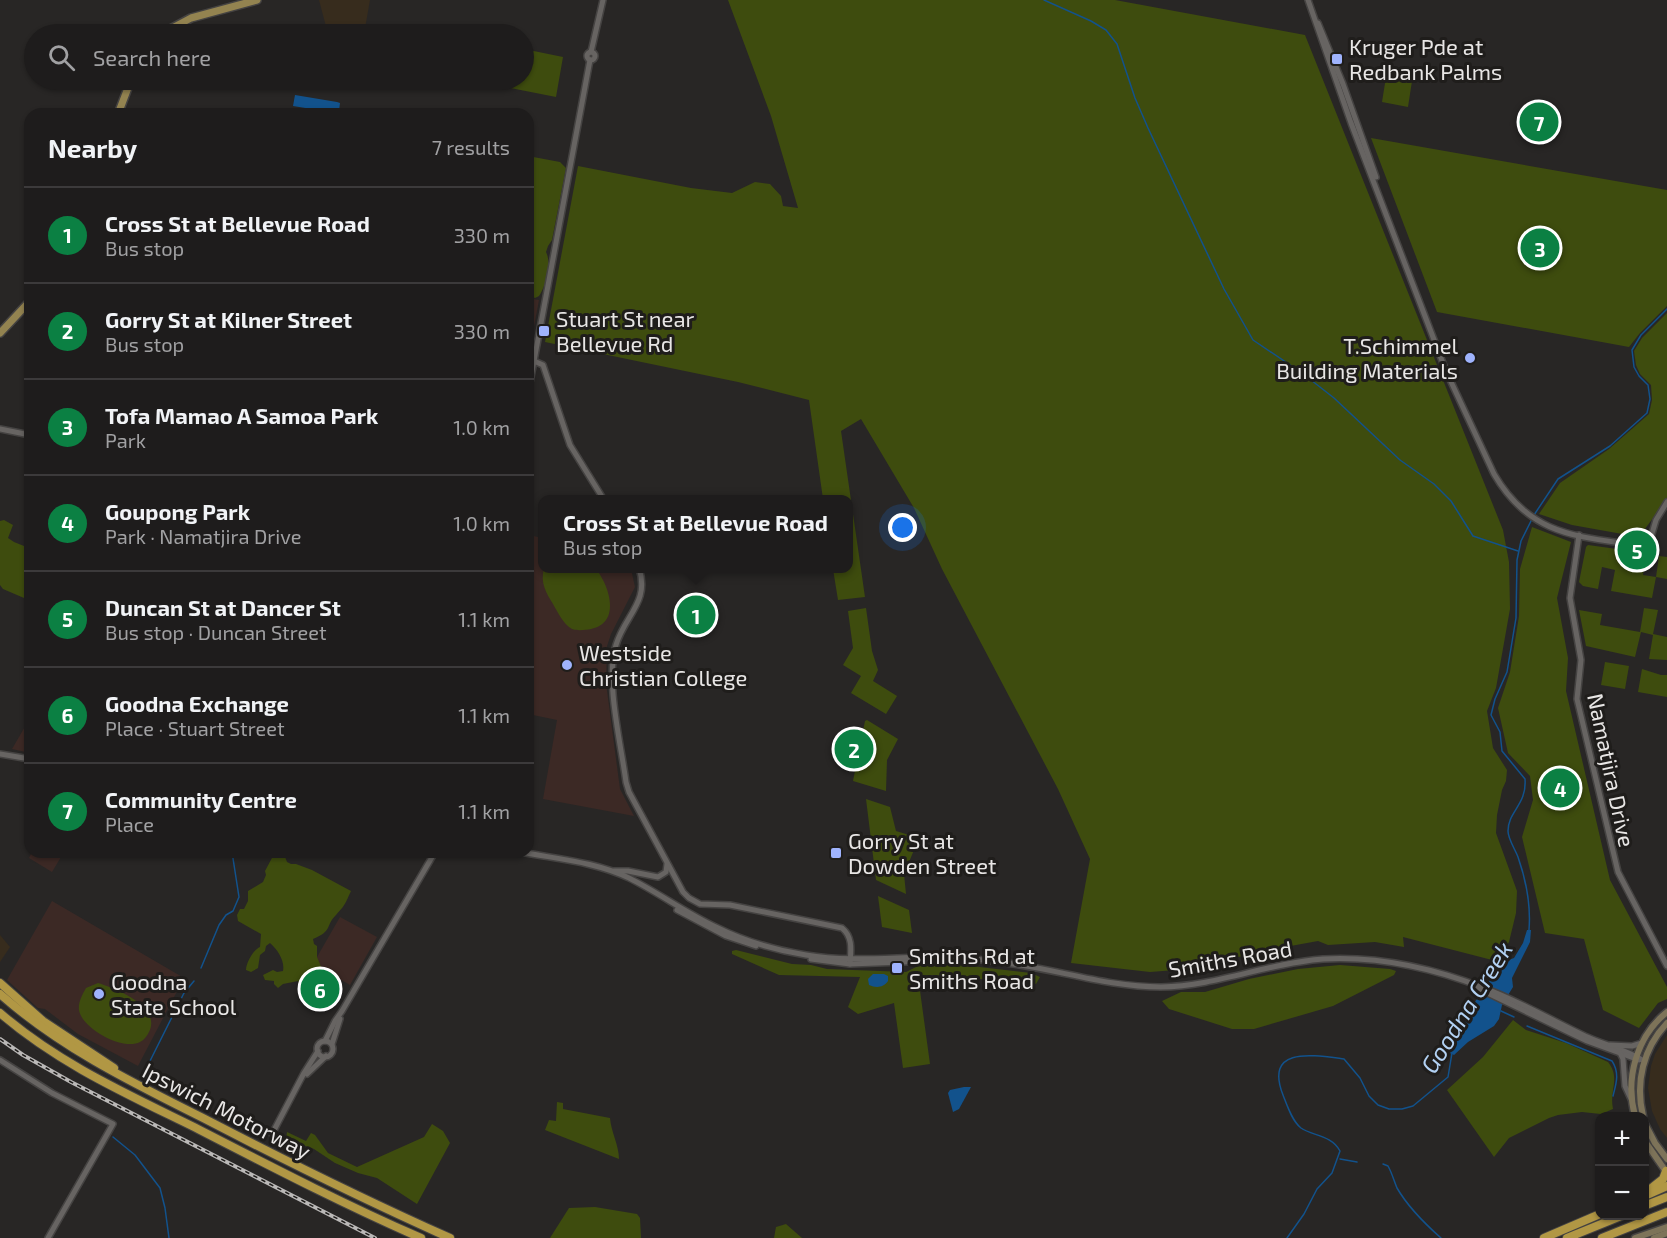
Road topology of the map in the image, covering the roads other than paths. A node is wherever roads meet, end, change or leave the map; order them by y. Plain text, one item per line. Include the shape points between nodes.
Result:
1 (257, 0) edge
2 (603, 0) edge
3 (1308, 0) edge
4 (180, 24) edge
5 (127, 90) edge
6 (120, 108) edge
7 (24, 307) edge
8 (0, 333) edge
9 (534, 360) joint
10 (0, 429) edge
11 (24, 434) edge
12 (601, 495) edge
13 (1667, 502) edge
14 (1579, 536) junction
15 (640, 573) edge
16 (0, 754) edge
17 (24, 758) edge
18 (534, 854) edge
19 (431, 858) edge
20 (667, 862) junction
21 (613, 871) junction
22 (850, 962) junction
23 (1667, 966) edge
24 (0, 983) edge
25 (0, 994) edge
26 (1509, 1001) junction
27 (342, 1011) junction
28 (1667, 1012) edge
29 (0, 1013) edge
30 (1667, 1023) edge
31 (325, 1041) junction
32 (1642, 1043) junction
33 (332, 1044) junction
34 (1605, 1045) junction
35 (318, 1052) junction
36 (1620, 1055) junction
37 (326, 1056) junction
38 (1636, 1058) junction
39 (0, 1060) edge
40 (1644, 1061) junction
41 (120, 1076) junction
42 (300, 1083) junction
43 (1631, 1099) junction
44 (1634, 1112) edge
45 (1643, 1112) edge
46 (1649, 1132) edge
47 (272, 1134) dead end
48 (1649, 1147) edge
49 (1667, 1159) edge
50 (1666, 1172) edge
51 (1667, 1186) edge
52 (1649, 1191) edge
53 (1649, 1193) edge
54 (1667, 1197) edge
55 (1649, 1204) edge
56 (1667, 1212) edge
57 (1595, 1216) edge
58 (1609, 1220) edge
59 (1667, 1227) edge
60 (1667, 1233) edge
61 (48, 1238) edge
62 (421, 1238) edge
63 (450, 1238) edge
64 (1544, 1238) edge
65 (1567, 1238) edge
66 (1602, 1238) edge
67 (1635, 1238) edge
68 (1654, 1238) edge

1 - 4 main road
2 - 9 street via 591,52 586,56 590,60
3 - 14 street via 1446,371 1494,474 1524,513 1556,530
5 - 6 main road
7 - 8 main road
9 - 12 street via 543,365 570,445
10 - 11 street
13 - 14 street via 1656,520 1648,547
14 - 23 street, Namatjira Drive via 1570,593 1581,660 1577,699 1618,872
15 - 20 street via 642,592 615,645 613,688 627,787
16 - 17 street
18 - 21 street, Smiths Road
19 - 27 street
20 - 21 street via 666,872 658,877
20 - 22 street via 683,891 700,904 730,905 842,928 850,940
21 - 22 street, Smiths Road via 743,939
22 - 26 street, Smiths Road via 962,958 1139,987 1202,983 1299,962 1377,960 1466,982
24 - 41 highway via 63,1035 111,1065
25 - 41 highway, Ipswich Motorway via 54,1037
26 - 34 street, Smiths Road
26 - 36 street, Smiths Road
27 - 31 street
27 - 33 street
28 - 32 main road
29 - 62 highway, Ipswich Motorway via 42,1046 93,1077
30 - 40 main road via 1653,1040
31 - 33 street
31 - 35 street via 319,1044
32 - 34 street
32 - 38 main road
33 - 37 street via 332,1052
34 - 38 street, Smiths Road
35 - 37 street
35 - 42 street
36 - 38 street, Smiths Road
36 - 43 street
37 - 42 street
38 - 40 street, Smiths Road
38 - 43 main road
39 - 61 street via 52,1093 113,1124
40 - 45 main road via 1640,1089
41 - 63 highway, Ipswich Motorway
42 - 47 street
43 - 44 main road
46 - 49 main road
48 - 50 main road
50 - 52 highway
51 - 53 highway
54 - 55 highway
56 - 66 highway
57 - 64 highway
58 - 65 highway
59 - 67 main road
60 - 68 main road

